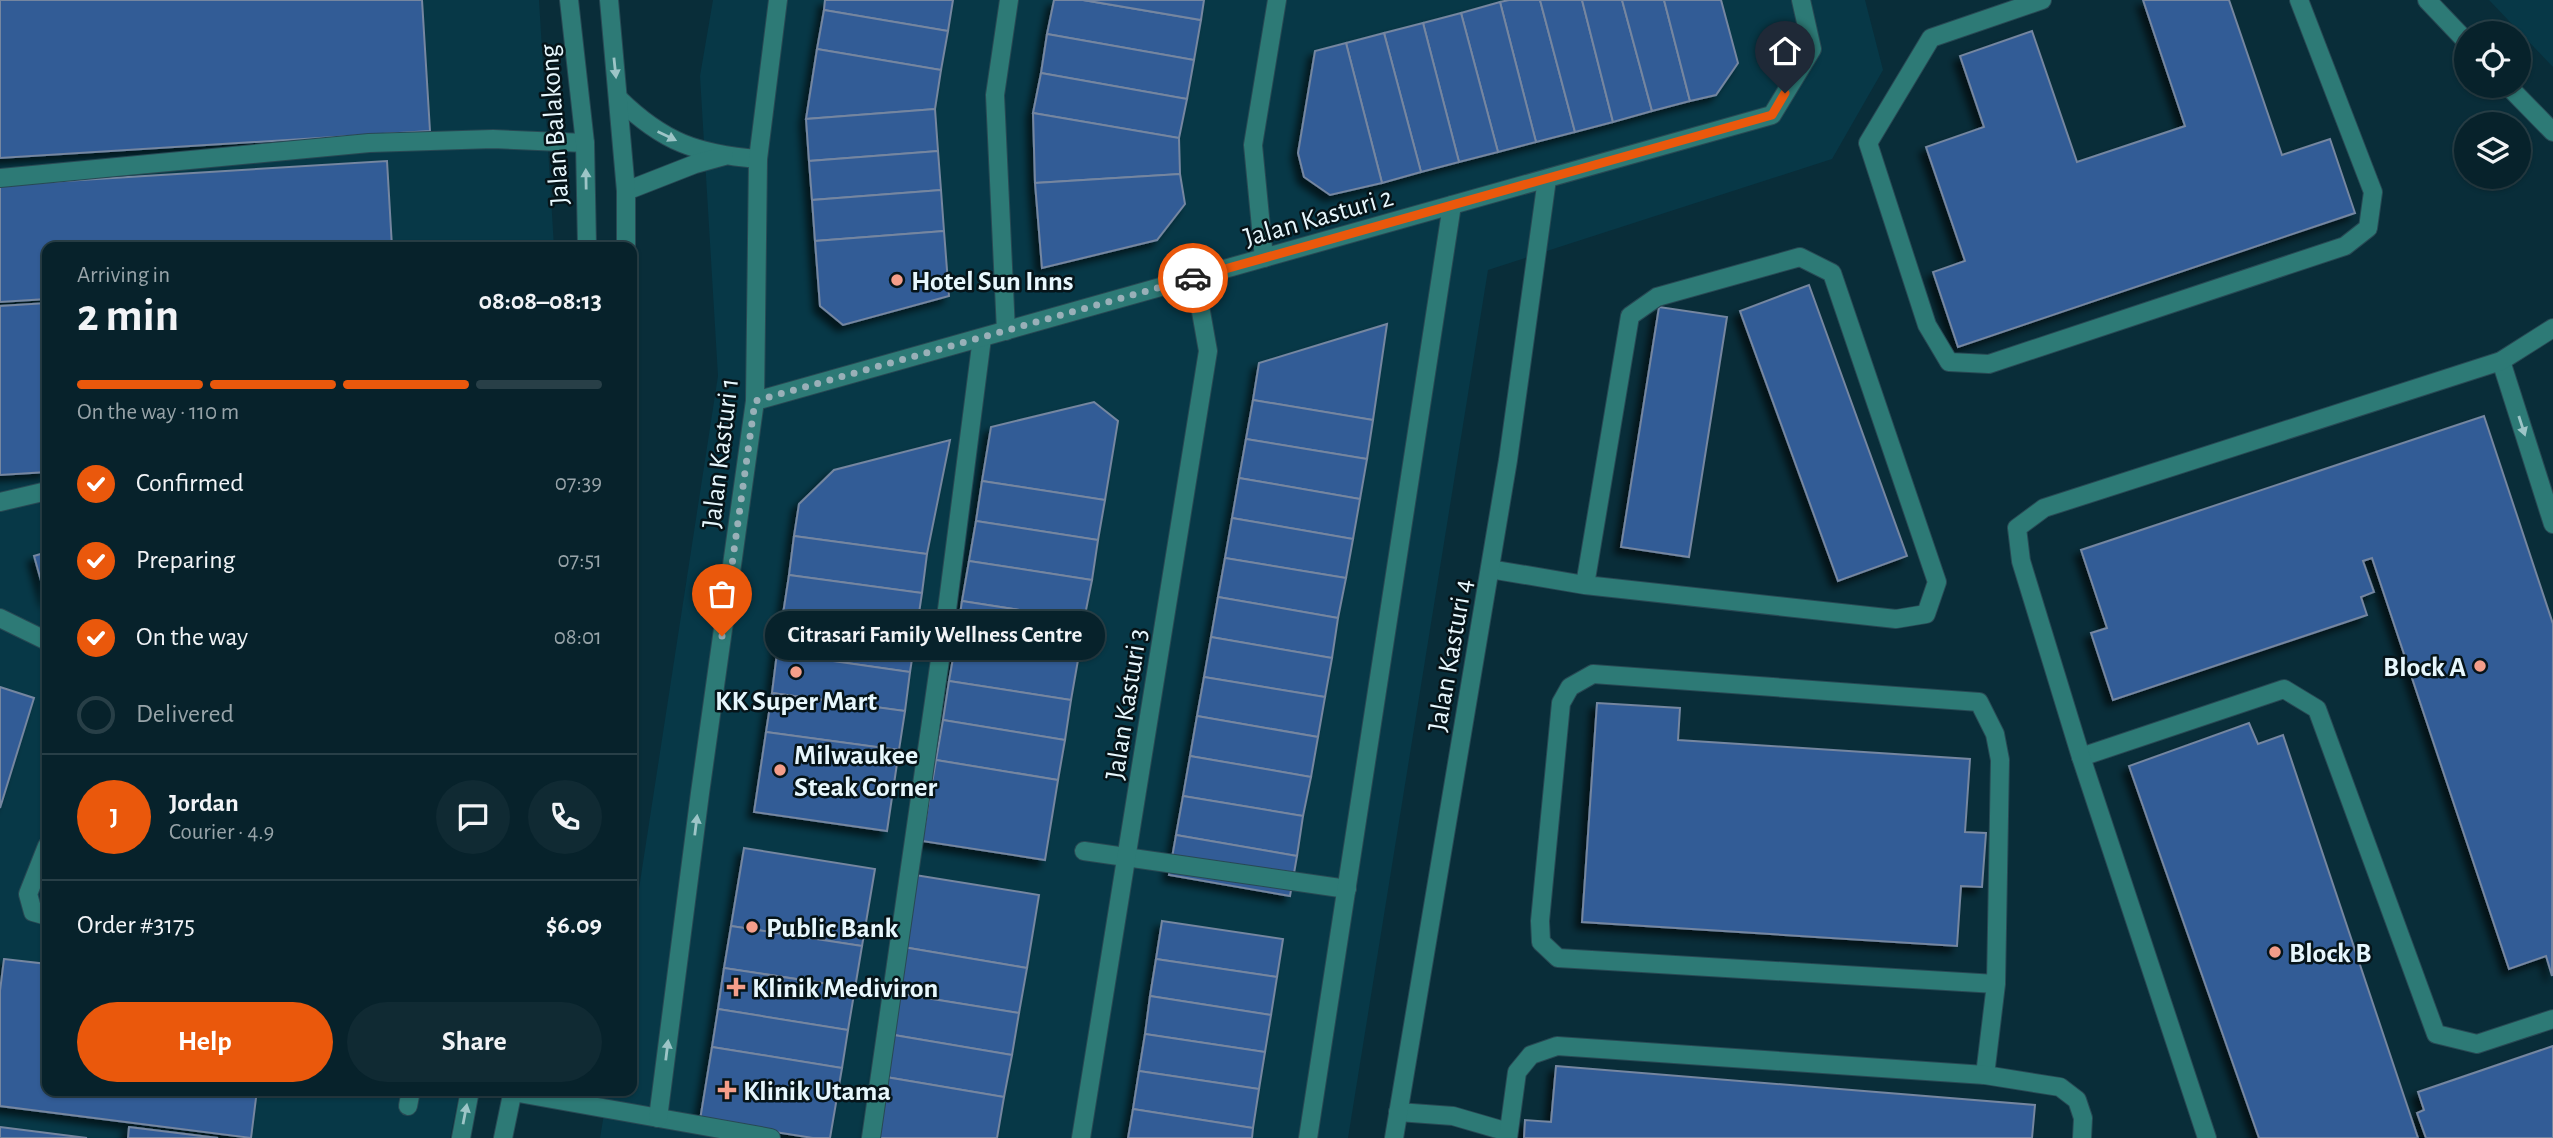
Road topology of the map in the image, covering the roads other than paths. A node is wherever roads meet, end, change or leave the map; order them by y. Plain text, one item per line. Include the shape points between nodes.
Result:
1 (569, 0) edge
2 (609, 0) edge
3 (778, 0) edge
4 (1009, 0) edge
5 (1277, 0) edge
6 (1801, 0) edge
7 (2042, 0) edge
8 (2299, 0) edge
9 (2427, 0) edge
10 (2454, 28) edge
11 (2520, 98) edge
12 (618, 99) junction
13 (2553, 132) edge
14 (585, 143) junction
15 (724, 156) junction
16 (758, 159) junction
17 (0, 178) edge
18 (1547, 179) junction
19 (626, 191) junction
20 (1452, 205) junction
21 (587, 242) edge
22 (626, 242) edge
23 (1264, 258) junction
24 (1195, 278) junction
25 (2553, 328) edge
26 (1006, 331) junction
27 (982, 338) junction
28 (2501, 361) junction
29 (755, 401) junction
30 (42, 492) edge
31 (0, 502) edge
32 (2553, 524) edge
33 (1490, 569) junction
34 (1585, 585) junction
35 (0, 618) edge
36 (42, 639) edge
37 (2081, 757) junction
38 (1084, 851) dead end
39 (1126, 857) junction
40 (42, 859) edge
41 (1347, 889) junction
42 (42, 915) edge
43 (1996, 984) junction
44 (2553, 1019) edge
45 (1985, 1075) junction
46 (469, 1096) edge
47 (509, 1096) edge
48 (537, 1096) edge
49 (1398, 1112) junction
50 (658, 1118) junction
51 (685, 1130) edge
52 (1508, 1135) edge
53 (461, 1138) edge
54 (503, 1138) edge
55 (771, 1138) edge
56 (871, 1138) edge
57 (1081, 1138) edge
58 (1308, 1138) edge
59 (1394, 1138) edge
60 (2082, 1138) edge
61 (2207, 1138) edge

1 - 14 street, Jalan Balakong
2 -> 12 street
3 - 16 street, Jalan Kasturi 1
4 - 26 street via 995,95
5 - 23 street via 1253,145
6 - 18 street, Jalan Kasturi 2 via 1812,49 1772,115
7 - 8 street via 1931,38 1868,143 1927,325 1949,362 1989,364 2345,246 2368,228 2373,192
9 - 10 street
11 - 13 street
12 -> 15 street via 663,136
12 - 19 street
14 - 17 street via 493,139 369,143
21 -> 14 street, Jalan Balakong
15 - 16 street
15 - 19 street
16 - 29 street, Jalan Kasturi 1
18 - 20 street, Jalan Kasturi 2
18 - 33 street, Jalan Kasturi 4
19 - 22 street
20 - 23 street, Jalan Kasturi 2
20 - 41 street
23 - 24 street, Jalan Kasturi 2
24 - 26 street, Jalan Kasturi 2
24 - 39 street, Jalan Kasturi 3 via 1208,351
25 - 28 street
26 - 27 street, Jalan Kasturi 2
27 - 29 street, Jalan Kasturi 2
27 - 56 street
28 -> 32 street
28 - 37 street via 2044,508 2017,528 2021,561
50 -> 29 street, Jalan Kasturi 1
30 - 31 street
33 - 34 street
33 - 49 street, Jalan Kasturi 4
34 - 34 street via 1630,316 1657,297 1800,257 1832,273 1937,582 1926,614 1896,620
35 - 36 street
37 - 44 street via 2284,689 2317,709 2436,1034 2477,1044
37 - 61 street
38 - 39 street
39 - 41 street
39 - 57 street, Jalan Kasturi 3
40 - 42 street via 28,894 33,912
41 - 58 street
43 - 43 street via 2000,760 1995,734 1979,702 1594,674 1570,687 1561,703 1540,921 1541,942 1559,958
43 - 45 street
45 - 52 street via 1557,1046 1531,1055 1517,1072
45 - 60 street via 2060,1087 2077,1100 2083,1118
53 -> 46 street
47 - 54 street
48 - 50 street
49 - 52 street via 1453,1116
49 - 59 street, Jalan Kasturi 4
50 - 51 street
51 - 55 street

